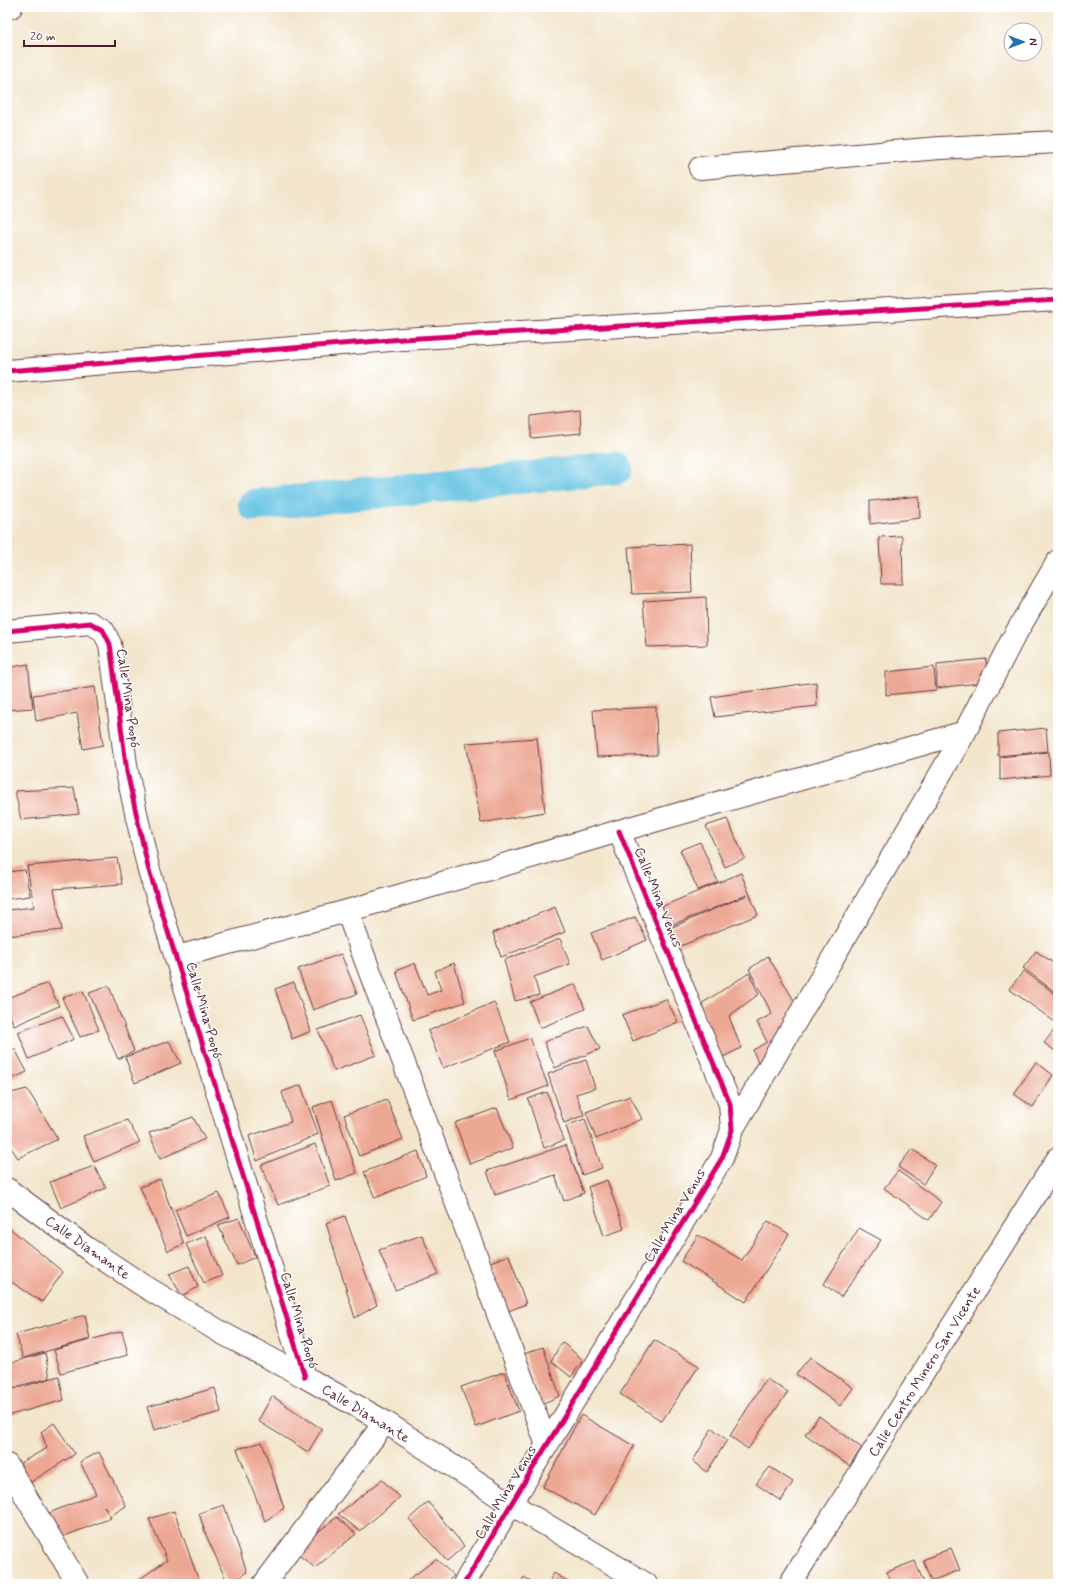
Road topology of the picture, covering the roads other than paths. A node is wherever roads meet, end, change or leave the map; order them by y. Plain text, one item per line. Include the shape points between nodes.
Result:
1 (7, 7) edge
2 (11, 7) edge
3 (1058, 142) edge
4 (700, 168) dead end
5 (1058, 300) edge
6 (7, 371) edge
7 (1058, 561) edge
8 (7, 631) edge
9 (965, 732) junction
10 (619, 831) junction
11 (347, 911) junction
12 (177, 957) junction
13 (732, 1130) junction
14 (1058, 1158) edge
15 (7, 1189) edge
16 (305, 1377) junction
17 (385, 1422) junction
18 (547, 1445) junction
19 (7, 1465) edge
20 (511, 1504) junction
21 (78, 1584) edge
22 (264, 1584) edge
23 (464, 1584) edge
24 (646, 1584) edge
25 (790, 1584) edge

1 - 2 street
3 - 4 street via 940,148
5 - 6 street via 403,339
7 - 9 street via 1012,640
8 - 12 street, Calle Mina Poopó via 90,623 103,630 110,644 127,772 148,866
9 - 10 street
9 - 13 street
10 - 11 street
10 - 13 street, Calle Mina Venus via 730,1104
11 - 12 street
11 - 18 street
12 - 16 street, Calle Mina Poopó
13 - 18 street, Calle Mina Venus via 722,1158
14 - 25 street, Calle Centro Minero San Vicente
15 - 16 street, Calle Diamante via 88,1249 144,1286 222,1333
16 - 17 street, Calle Diamante
17 - 20 street, Calle Diamante
17 - 22 street
18 - 20 street, Calle Mina Venus
19 - 21 street
20 - 23 street, Calle Mina Venus
20 - 24 street, Calle Diamante

